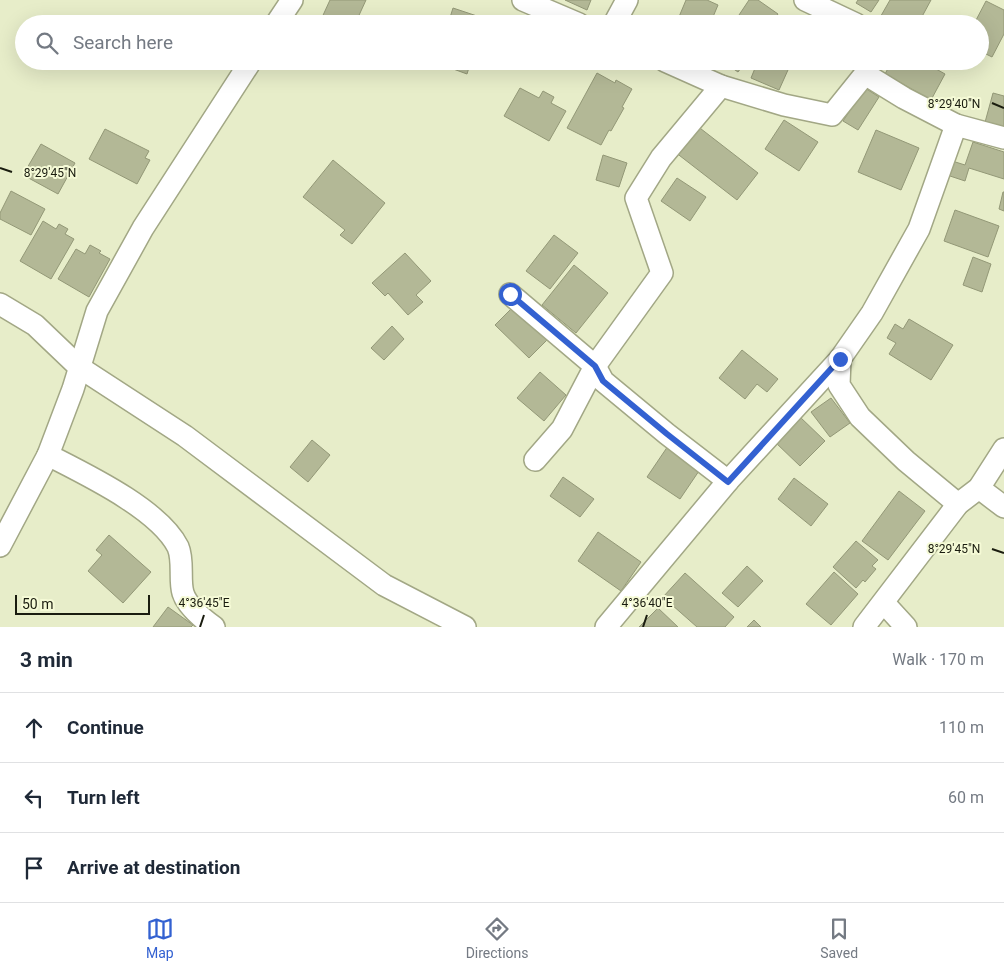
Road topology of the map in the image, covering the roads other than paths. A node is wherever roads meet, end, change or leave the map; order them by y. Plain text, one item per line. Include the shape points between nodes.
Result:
1 (292, 0) edge
2 (523, 0) edge
3 (627, 0) edge
4 (805, 0) edge
5 (282, 15) edge
6 (558, 15) edge
7 (619, 15) edge
8 (837, 15) edge
9 (245, 70) edge
10 (685, 70) edge
11 (866, 70) edge
12 (869, 70) edge
13 (721, 86) junction
14 (956, 124) junction
15 (1004, 138) edge
16 (510, 294) dead end
17 (0, 304) edge
18 (840, 359) junction
19 (79, 366) junction
20 (595, 366) junction
21 (1004, 449) edge
22 (48, 455) junction
23 (535, 460) dead end
24 (728, 482) junction
25 (979, 488) junction
26 (958, 504) junction
27 (1004, 507) edge
28 (0, 546) edge
29 (884, 603) junction
30 (214, 627) edge
31 (465, 627) edge
32 (606, 627) edge
33 (864, 627) edge
34 (906, 627) edge

1 - 5 street
2 - 6 street
3 - 7 street
4 - 8 street
9 - 19 street via 139,236 97,312
10 - 13 street
11 - 13 street via 832,115
12 - 14 street via 904,98
13 - 20 street via 661,158 636,198 662,273
14 - 15 street
14 - 18 street via 919,229 872,313
16 - 20 street
17 - 19 street via 34,325
18 - 24 street
18 - 26 street via 839,385 860,417
19 - 22 street
19 - 31 street via 185,436 384,585
20 - 23 street via 562,430
20 - 24 street via 603,381
21 - 25 street
22 - 28 street
22 - 30 street via 134,503 161,526 178,548 183,593
24 - 32 street
25 - 26 street
25 - 27 street
26 - 29 street
29 - 33 street
29 - 34 street

